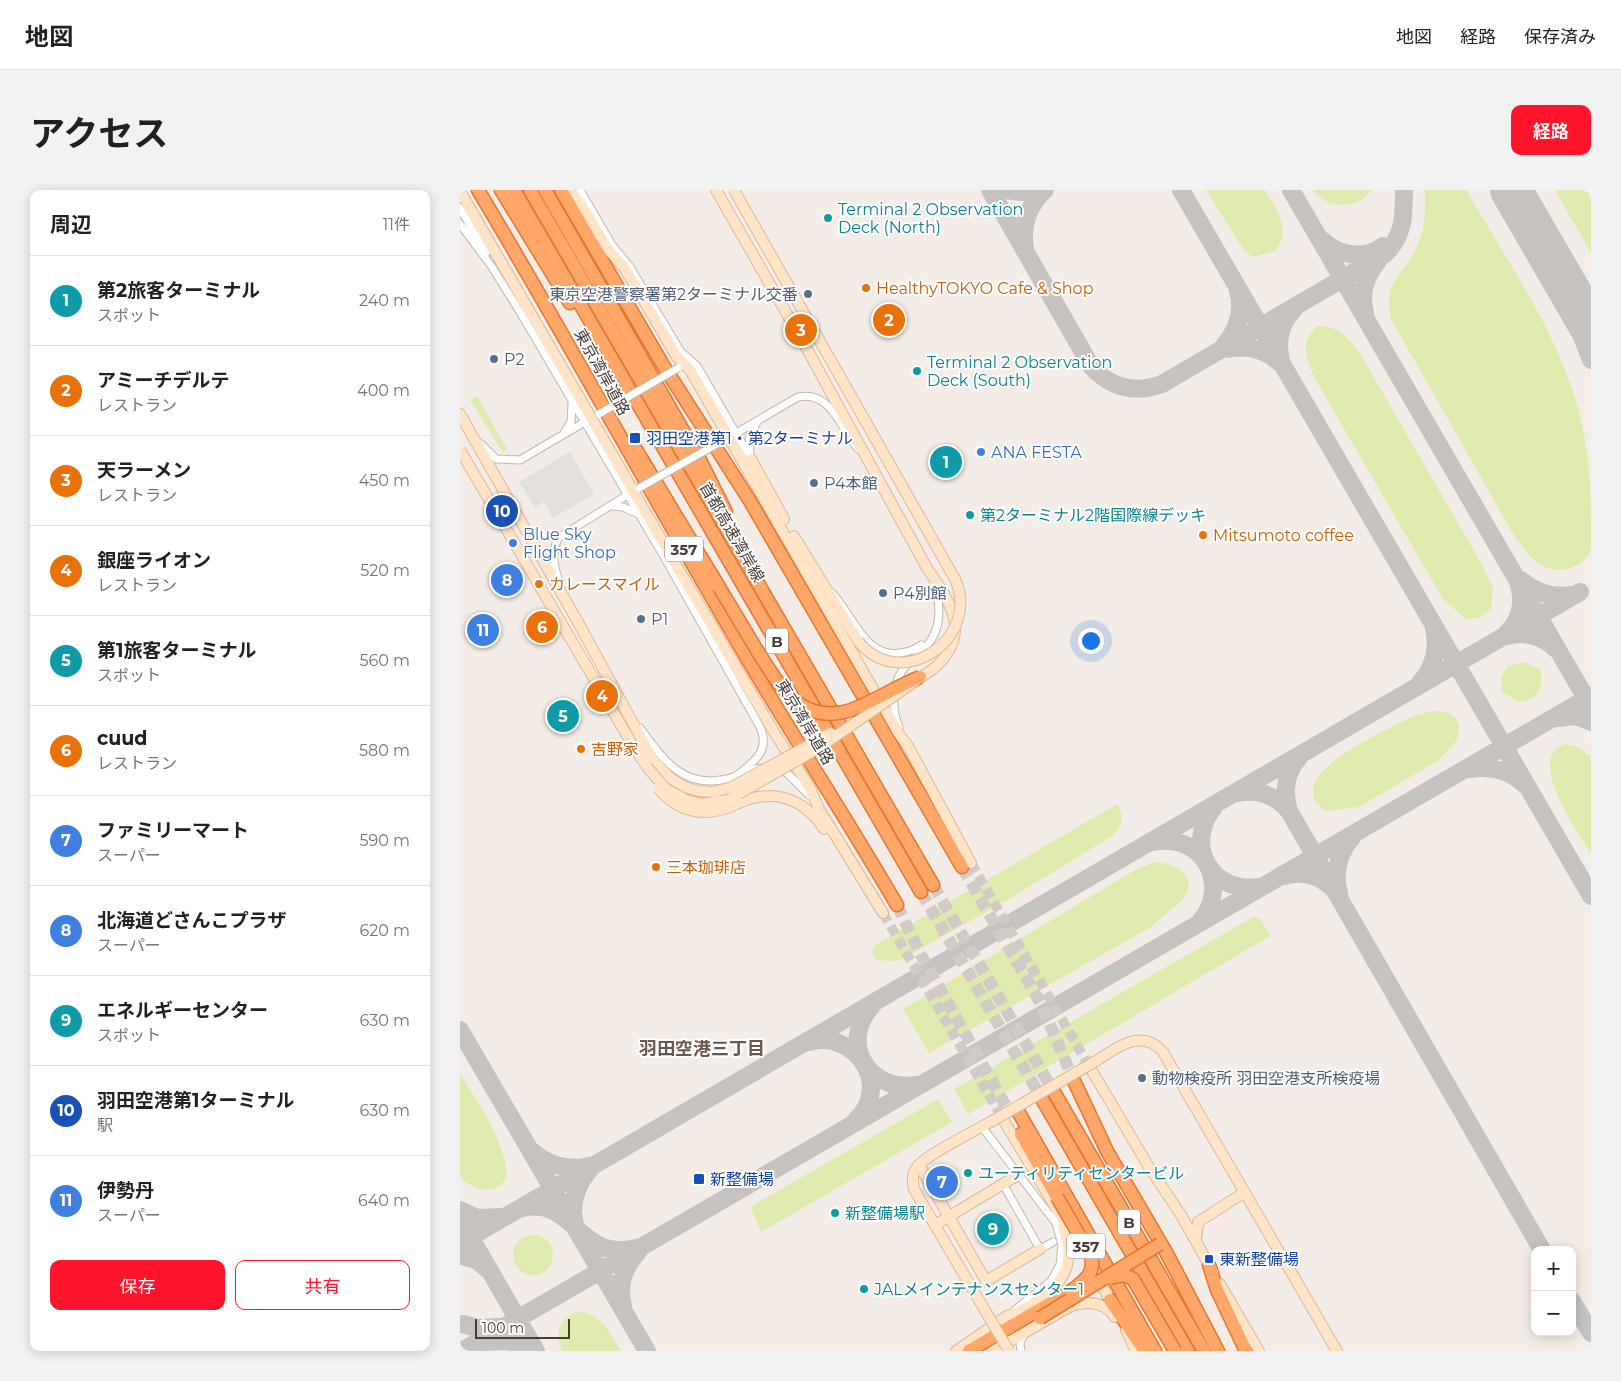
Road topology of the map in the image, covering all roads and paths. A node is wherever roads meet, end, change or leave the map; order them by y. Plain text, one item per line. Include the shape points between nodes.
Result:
1 (460, 190) edge
2 (478, 190) edge
3 (500, 190) edge
4 (514, 190) edge
5 (530, 190) edge
6 (545, 190) edge
7 (561, 190) edge
8 (570, 190) edge
9 (580, 190) edge
10 (716, 190) edge
11 (734, 190) edge
12 (460, 208) edge
13 (460, 224) edge
14 (492, 267) junction
15 (682, 366) junction
16 (591, 386) junction
17 (631, 392) junction
18 (571, 398) junction
19 (460, 414) edge
20 (592, 418) junction
21 (759, 419) junction
22 (467, 426) junction
23 (561, 436) junction
24 (729, 437) junction
25 (460, 450) edge
26 (751, 459) junction
27 (868, 462) junction
28 (633, 492) junction
29 (608, 507) junction
30 (639, 516) junction
31 (928, 570) junction
32 (825, 586) junction
33 (564, 596) junction
34 (936, 627) junction
35 (800, 655) junction
36 (920, 677) junction
37 (629, 713) junction
38 (854, 722) junction
39 (908, 746) junction
40 (647, 767) junction
41 (736, 776) junction
42 (819, 809) junction
43 (966, 865) joint
44 (933, 885) tunnel mouth
45 (921, 892) tunnel mouth
46 (897, 905) tunnel mouth
47 (1094, 1066) junction
48 (1074, 1081) tunnel mouth
49 (1054, 1092) tunnel mouth
50 (1042, 1099) tunnel mouth
51 (1007, 1118) junction
52 (982, 1127) junction
53 (919, 1165) junction
54 (1018, 1175) junction
55 (1003, 1184) junction
56 (1244, 1191) junction
57 (1059, 1215) junction
58 (1181, 1215) junction
59 (948, 1216) junction
60 (935, 1225) junction
61 (1053, 1242) dead end
62 (1196, 1243) junction
63 (1160, 1244) junction
64 (1040, 1249) junction
65 (1209, 1265) junction
66 (1094, 1286) junction
67 (1071, 1291) junction
68 (1110, 1300) joint
69 (1038, 1314) junction
70 (1007, 1316) junction
71 (1024, 1334) junction
72 (1139, 1350) edge
73 (956, 1351) edge
74 (970, 1351) edge
75 (980, 1351) edge
76 (993, 1351) edge
77 (1009, 1351) edge
78 (1020, 1351) edge
79 (1155, 1351) edge
80 (1175, 1351) edge
81 (1188, 1351) edge
82 (1204, 1351) edge
83 (1218, 1351) edge
84 (1246, 1351) edge
85 (1259, 1351) edge
86 (1337, 1351) edge

1 - 20 street
2 - 16 highway, 東京湾岸道路 / 357
3 - 17 highway via 617,378
4 - 17 highway, 首都高速湾岸線 / B
5 - 35 highway, 首都高速湾岸線 / B
6 - 35 highway via 782,608
7 - 43 highway via 663,365 750,502
8 - 15 street via 607,248 625,269
9 - 24 street via 681,352 697,366
10 - 27 street via 805,344
11 - 32 street, bridge via 959,586 958,622 948,640 933,652 913,661 896,663 871,655 858,641
12 - 14 street
13 - 14 street
14 - 18 street
15 - 20 street, bridge
15 - 24 street
16 - 36 highway, bridge via 617,419 778,685 793,700 808,708 830,713 851,710
16 - 46 highway, 東京湾岸道路 / 357 via 755,672
17 - 45 highway, 首都高速湾岸線 / B
18 - 20 street
18 - 23 street via 571,422
19 - 22 street
20 - 23 street
20 - 28 street
21 - 24 street
21 - 26 street via 749,436
21 - 27 street via 798,397 816,397 828,404
22 - 23 street via 491,456 512,461 520,460
22 - 33 street
24 - 26 street
24 - 28 street, bridge
24 - 39 street
25 - 40 street, bridge
26 - 32 street
27 - 31 street
28 - 29 street
28 - 30 street
28 - 42 street via 810,788
29 - 30 street via 623,506
29 - 33 street via 558,538 553,559
30 - 41 street via 763,732 764,744 758,759
31 - 34 street via 938,600
31 - 36 street, bridge via 948,599 955,626 954,640 946,656
32 - 34 street via 841,601 876,650 897,654 916,649
33 - 37 street
34 - 39 street via 930,641 902,670 897,681 894,709
35 - 44 highway, 首都高速湾岸線 / B
36 - 38 street, bridge
37 - 38 street, bridge via 653,760 670,778 684,787 714,792 732,788
37 - 41 street via 663,759 683,775 693,780 715,781
38 - 40 street, bridge via 786,768 720,802 702,804 680,798 659,783
39 - 43 street
40 - 42 street, bridge via 664,795 678,807 688,810 715,813 757,796 775,795 803,806 817,819 881,909
41 - 42 street via 758,768 788,773 805,788
47 - 51 street, bridge
47 - 56 street via 1130,1041 1147,1040 1156,1044
47 - 58 street via 1149,1167
48 - 63 highway via 1106,1151
49 - 82 highway, B
50 - 81 highway, B
51 - 52 street
51 - 57 street
51 - 67 highway, 357, bridge via 1089,1252 1092,1261 1090,1274
51 - 79 highway
52 - 53 street
52 - 54 street
53 - 59 street
53 - 60 street via 912,1183
54 - 55 street
54 - 70 street via 1056,1223 1062,1256 1051,1281
55 - 59 street
55 - 64 street
56 - 58 street via 1200,1215 1192,1218
56 - 62 street via 1198,1222
56 - 86 street
57 - 68 street
57 - 70 street via 1070,1253 1063,1276 1042,1298
58 - 62 street
59 - 60 street
59 - 64 street via 986,1281
60 - 77 street, bridge
61 - 64 street
62 - 65 street
63 - 66 highway, 357, bridge
63 - 67 highway, 357, bridge via 1152,1245
63 - 83 highway
65 - 84 highway via 1217,1290
65 - 85 street
66 - 69 highway, 357, bridge
66 - 80 highway, bridge via 1117,1276 1130,1277
67 - 69 highway, 357
68 - 72 highway
69 - 74 highway, 357
69 - 75 highway, 357
70 - 73 street
71 - 72 street via 1071,1306 1092,1303 1111,1312
71 - 76 street
71 - 78 street

